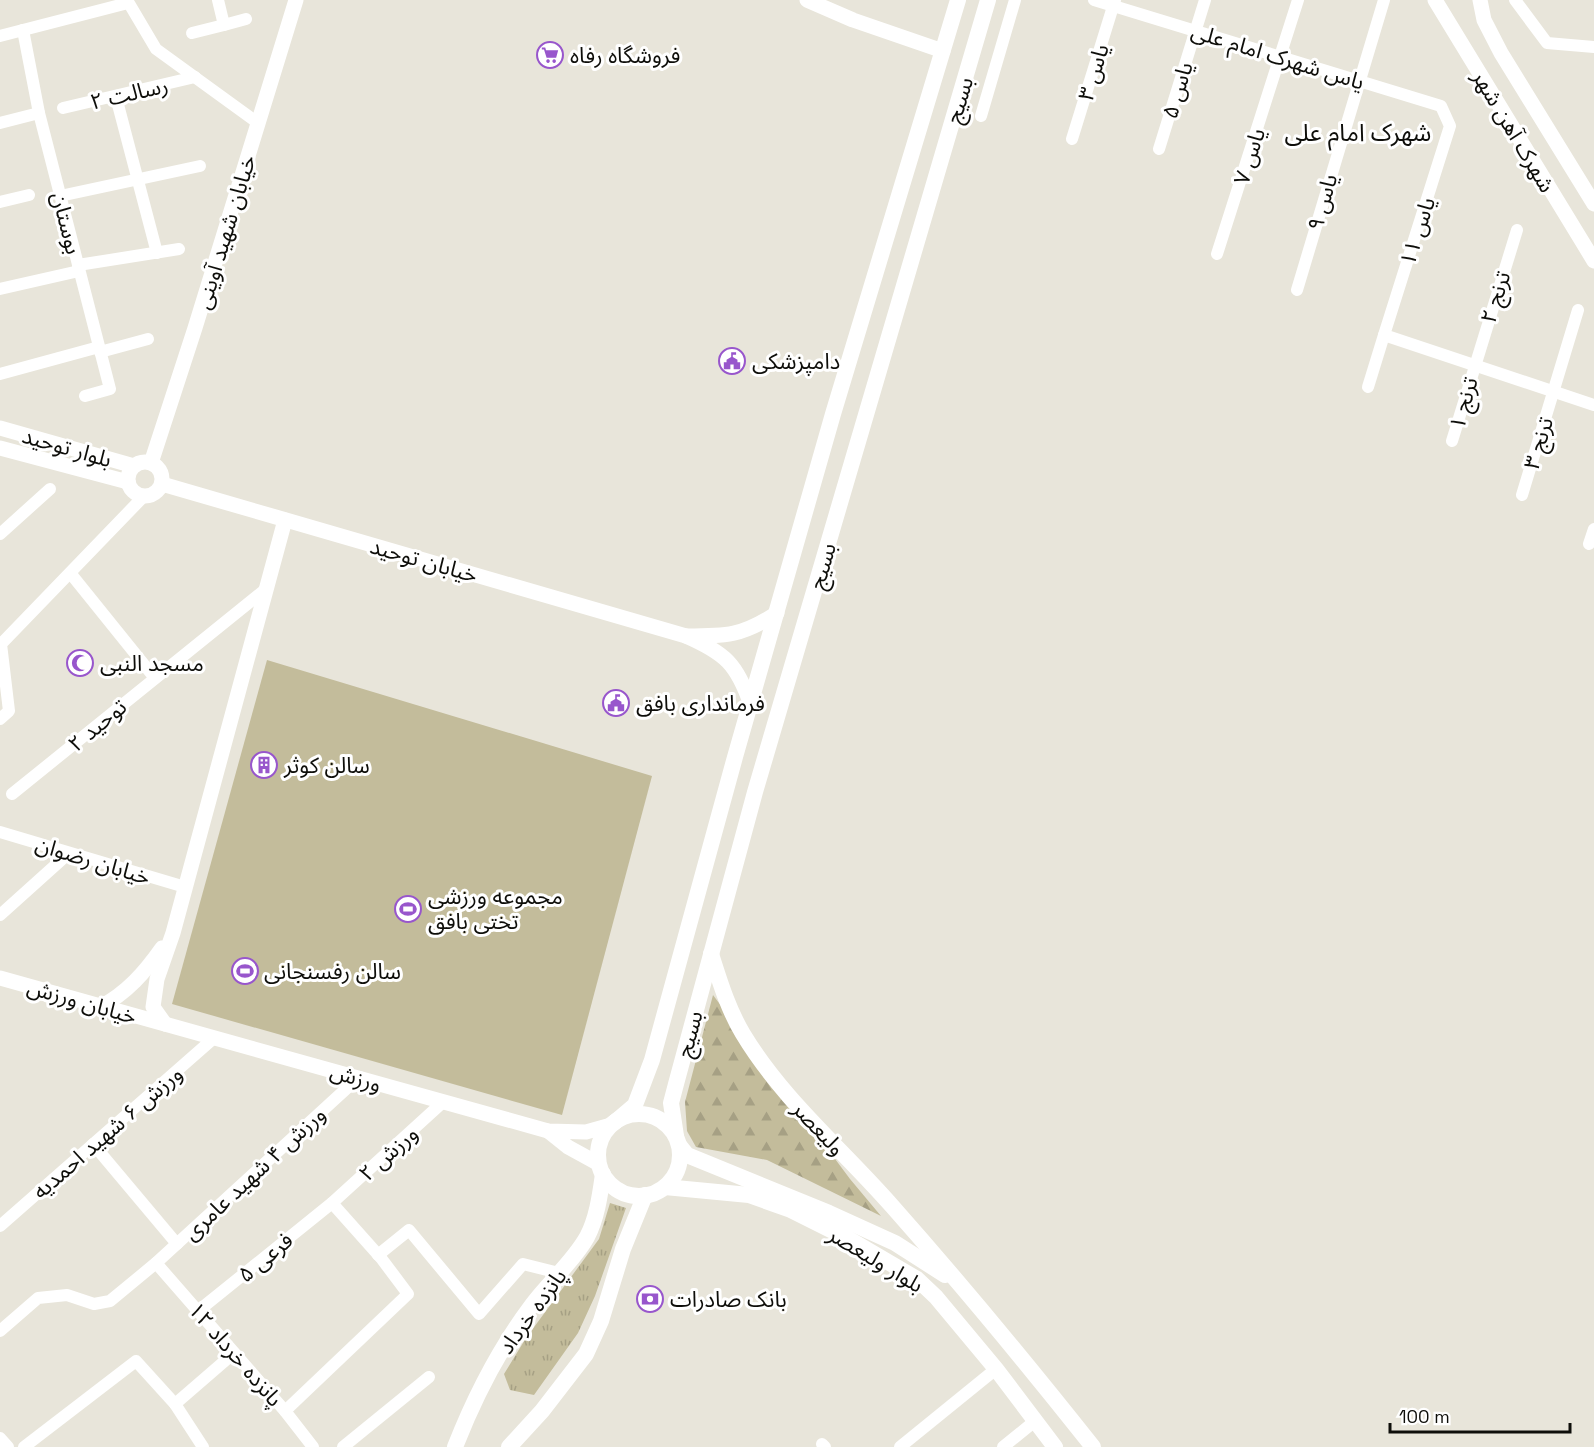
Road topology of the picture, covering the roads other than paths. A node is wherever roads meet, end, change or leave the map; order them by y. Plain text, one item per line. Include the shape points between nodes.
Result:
1 (218, 0) edge
2 (296, 0) edge
3 (807, 0) edge
4 (958, 0) edge
5 (988, 0) edge
6 (1015, 0) edge
7 (1094, 0) edge
8 (1205, 0) edge
9 (1298, 0) edge
10 (1384, 0) edge
11 (1435, 0) edge
12 (1480, 0) edge
13 (1515, 0) edge
14 (127, 1) edge
15 (1114, 3) edge
16 (246, 19) dead end
17 (224, 25) junction
18 (23, 30) junction
19 (1195, 31) junction
20 (192, 33) dead end
21 (0, 36) edge
22 (1594, 47) edge
23 (944, 51) junction
24 (1281, 57) junction
25 (195, 77) junction
26 (1358, 81) junction
27 (116, 97) junction
28 (63, 108) dead end
29 (39, 113) junction
30 (981, 116) dead end
31 (0, 123) edge
32 (258, 123) junction
33 (1450, 126) joint
34 (1072, 139) dead end
35 (1159, 149) dead end
36 (200, 166) dead end
37 (139, 179) junction
38 (1591, 192) edge
39 (29, 195) dead end
40 (60, 196) junction
41 (0, 202) edge
42 (1517, 230) dead end
43 (179, 249) dead end
44 (158, 253) junction
45 (1217, 254) dead end
46 (1594, 261) edge
47 (79, 268) junction
48 (0, 289) edge
49 (1297, 290) dead end
50 (1578, 310) dead end
51 (1384, 335) junction
52 (148, 339) dead end
53 (99, 350) junction
54 (1473, 365) junction
55 (0, 374) edge
56 (1368, 387) dead end
57 (1554, 392) junction
58 (85, 396) dead end
59 (1594, 405) edge
60 (0, 428) edge
61 (1452, 441) dead end
62 (0, 448) edge
63 (104, 457) junction
64 (151, 463) junction
65 (134, 466) junction
66 (96, 473) junction
67 (128, 482) junction
68 (162, 484) junction
69 (50, 489) dead end
70 (1522, 495) dead end
71 (144, 496) junction
72 (285, 520) junction
73 (1594, 528) edge
74 (0, 534) edge
75 (1589, 544) dead end
76 (70, 574) junction
77 (266, 589) junction
78 (777, 613) junction
79 (686, 636) junction
80 (0, 643) edge
81 (154, 677) junction
82 (751, 705) junction
83 (0, 719) edge
84 (728, 785) junction
85 (755, 792) junction
86 (12, 794) dead end
87 (0, 832) edge
88 (711, 852) junction
89 (69, 853) junction
90 (736, 861) junction
91 (185, 887) junction
92 (0, 915) edge
93 (173, 933) junction
94 (711, 954) junction
95 (0, 978) edge
96 (100, 1007) junction
97 (165, 1024) junction
98 (214, 1038) junction
99 (358, 1078) junction
100 (443, 1102) junction
101 (613, 1124) junction
102 (548, 1131) junction
103 (677, 1140) junction
104 (93, 1144) junction
105 (601, 1169) junction
106 (665, 1187) junction
107 (645, 1196) junction
108 (332, 1203) junction
109 (0, 1227) edge
110 (177, 1244) junction
111 (378, 1255) junction
112 (156, 1263) junction
113 (559, 1273) junction
114 (958, 1283) junction
115 (198, 1311) junction
116 (0, 1331) edge
117 (234, 1353) junction
118 (996, 1369) junction
119 (429, 1377) dead end
120 (175, 1404) junction
121 (285, 1411) junction
122 (1035, 1420) junction
123 (0, 1438) edge
124 (8, 1447) edge
125 (24, 1447) edge
126 (203, 1447) edge
127 (313, 1447) edge
128 (343, 1447) edge
129 (455, 1447) edge
130 (509, 1447) edge
131 (900, 1447) edge
132 (1003, 1447) edge
133 (1055, 1447) edge
134 (1093, 1447) edge

1 - 17 street
2 - 32 street, خیابان شهید آوینی
3 - 23 street
4 - 23 main road, بسیج
5 - 85 main road, بسیج
6 - 30 street
7 - 15 street, یاس شهرک امام علی
8 - 19 street, یاس ۵
9 - 24 street, یاس ۷
10 - 26 street, یاس ۹
11 - 46 street, شهرک آهن شهر
12 - 38 street, شهرک آهن شهر via 1501,53
13 - 22 street via 1546,43
14 - 18 street
14 - 25 street via 156,49
15 - 19 street, یاس شهرک امام علی
15 - 34 street, یاس ۳
16 - 17 street
17 - 20 street
18 - 21 street
18 - 29 street, بوستان
19 - 24 street, یاس شهرک امام علی
19 - 35 street, یاس ۵
23 - 78 main road, بسیج via 833,414
24 - 26 street, یاس شهرک امام علی
24 - 45 street, یاس ۷
25 - 27 street, رسالت ۲
25 - 32 street
26 - 33 street, یاس شهرک امام علی via 1441,106
26 - 49 street, یاس ۹
27 - 28 street, رسالت ۲
27 - 37 street
29 - 31 street
29 - 40 street, بوستان
32 - 64 street, خیابان شهید آوینی
33 - 51 street, یاس ۱۱
36 - 37 street
37 - 40 street
37 - 44 street
39 - 41 street
40 - 47 street, بوستان
42 - 54 street, ترنج ۲
43 - 44 street
44 - 47 street
47 - 48 street
47 - 53 street, بوستان
50 - 57 street, ترنج ۳
51 - 54 street
51 - 56 street, یاس ۱۱
52 - 53 street
53 - 55 street
53 - 58 street, بوستان via 110,389
54 - 57 street
54 - 61 street, ترنج ۱
57 - 59 street
57 - 70 street, ترنج ۳
60 - 63 street, بلوار توحید
62 - 66 street, بلوار توحید
63 - 65 street, بلوار توحید
63 - 66 street via 102,469
64 - 65 street
64 - 68 street via 158,467
65 - 67 street
66 - 67 street, بلوار توحید
67 - 71 street via 134,492
68 - 71 street via 155,493
68 - 72 street, خیابان توحید
69 - 74 street
71 - 76 street
72 - 77 street
72 - 79 street, خیابان توحید
73 - 75 street
76 - 80 street
76 - 81 street
77 - 81 street, توحید ۲
77 - 91 street
78 - 79 street via 735,634
78 - 82 main road, بسیج
79 - 82 street via 727,660 742,678
80 - 83 street via 9,711
81 - 86 street, توحید ۲
82 - 84 main road, بسیج
84 - 85 main road via 734,794
84 - 88 main road, بسیج
85 - 90 main road, بسیج
87 - 89 street, خیابان رضوان
88 - 90 main road via 731,850
88 - 101 main road, بسیج via 644,1086 635,1105
89 - 91 street, خیابان رضوان
89 - 92 street
90 - 94 main road, بسیج
91 - 93 street
93 - 96 street via 143,974 118,997
93 - 97 street via 157,979 153,1007
94 - 103 main road, بسیج via 671,1103
94 - 114 main road, ولیعصر via 723,994 743,1034 780,1086 890,1203
95 - 96 street, خیابان ورزش
96 - 97 street, خیابان ورزش
97 - 98 street, ورزش
98 - 99 street, ورزش
98 - 104 street, ورزش ۶ شهید احمدیه
99 - 100 street, ورزش
99 - 110 street, ورزش ۴ شهید عامری
100 - 102 street, ورزش
100 - 108 street, ورزش ۲
101 - 102 street, ورزش via 586,1132
101 - 103 main road via 631,1115 649,1115 664,1122
101 - 105 main road via 600,1143
102 - 105 street, ورزش
103 - 106 main road via 678,1168
103 - 114 main road, ولیعصر via 687,1155 894,1243
104 - 109 street, ورزش ۶ شهید احمدیه
104 - 110 street, ورزش ۴ شهید عامری
105 - 107 main road via 621,1191
105 - 113 main road, پانزده خرداد via 598,1204 587,1237
106 - 107 main road
106 - 118 main road, بلوار ولیعصر via 749,1195 791,1210 847,1238 917,1279
107 - 130 main road via 586,1354 543,1411
108 - 111 street
108 - 115 street, فرعی ۵
110 - 112 street, ورزش ۴ شهید عامری
111 - 113 street via 409,1230 479,1314 523,1264
111 - 121 street via 408,1294
112 - 115 street, پانزده خرداد ۱۲
112 - 116 street, ورزش ۴ شهید عامری via 110,1301 94,1304 67,1295 38,1298
113 - 129 main road, پانزده خرداد via 532,1305 488,1372
114 - 134 main road, ولیعصر
115 - 117 street, پانزده خرداد ۱۲
117 - 120 street
117 - 121 street, پانزده خرداد ۱۲
118 - 122 main road, بلوار ولیعصر
118 - 131 street
119 - 128 street
120 - 125 street via 136,1361
120 - 126 street
121 - 127 street, پانزده خرداد ۱۲
122 - 132 street
122 - 133 main road, بلوار ولیعصر
123 - 124 street

